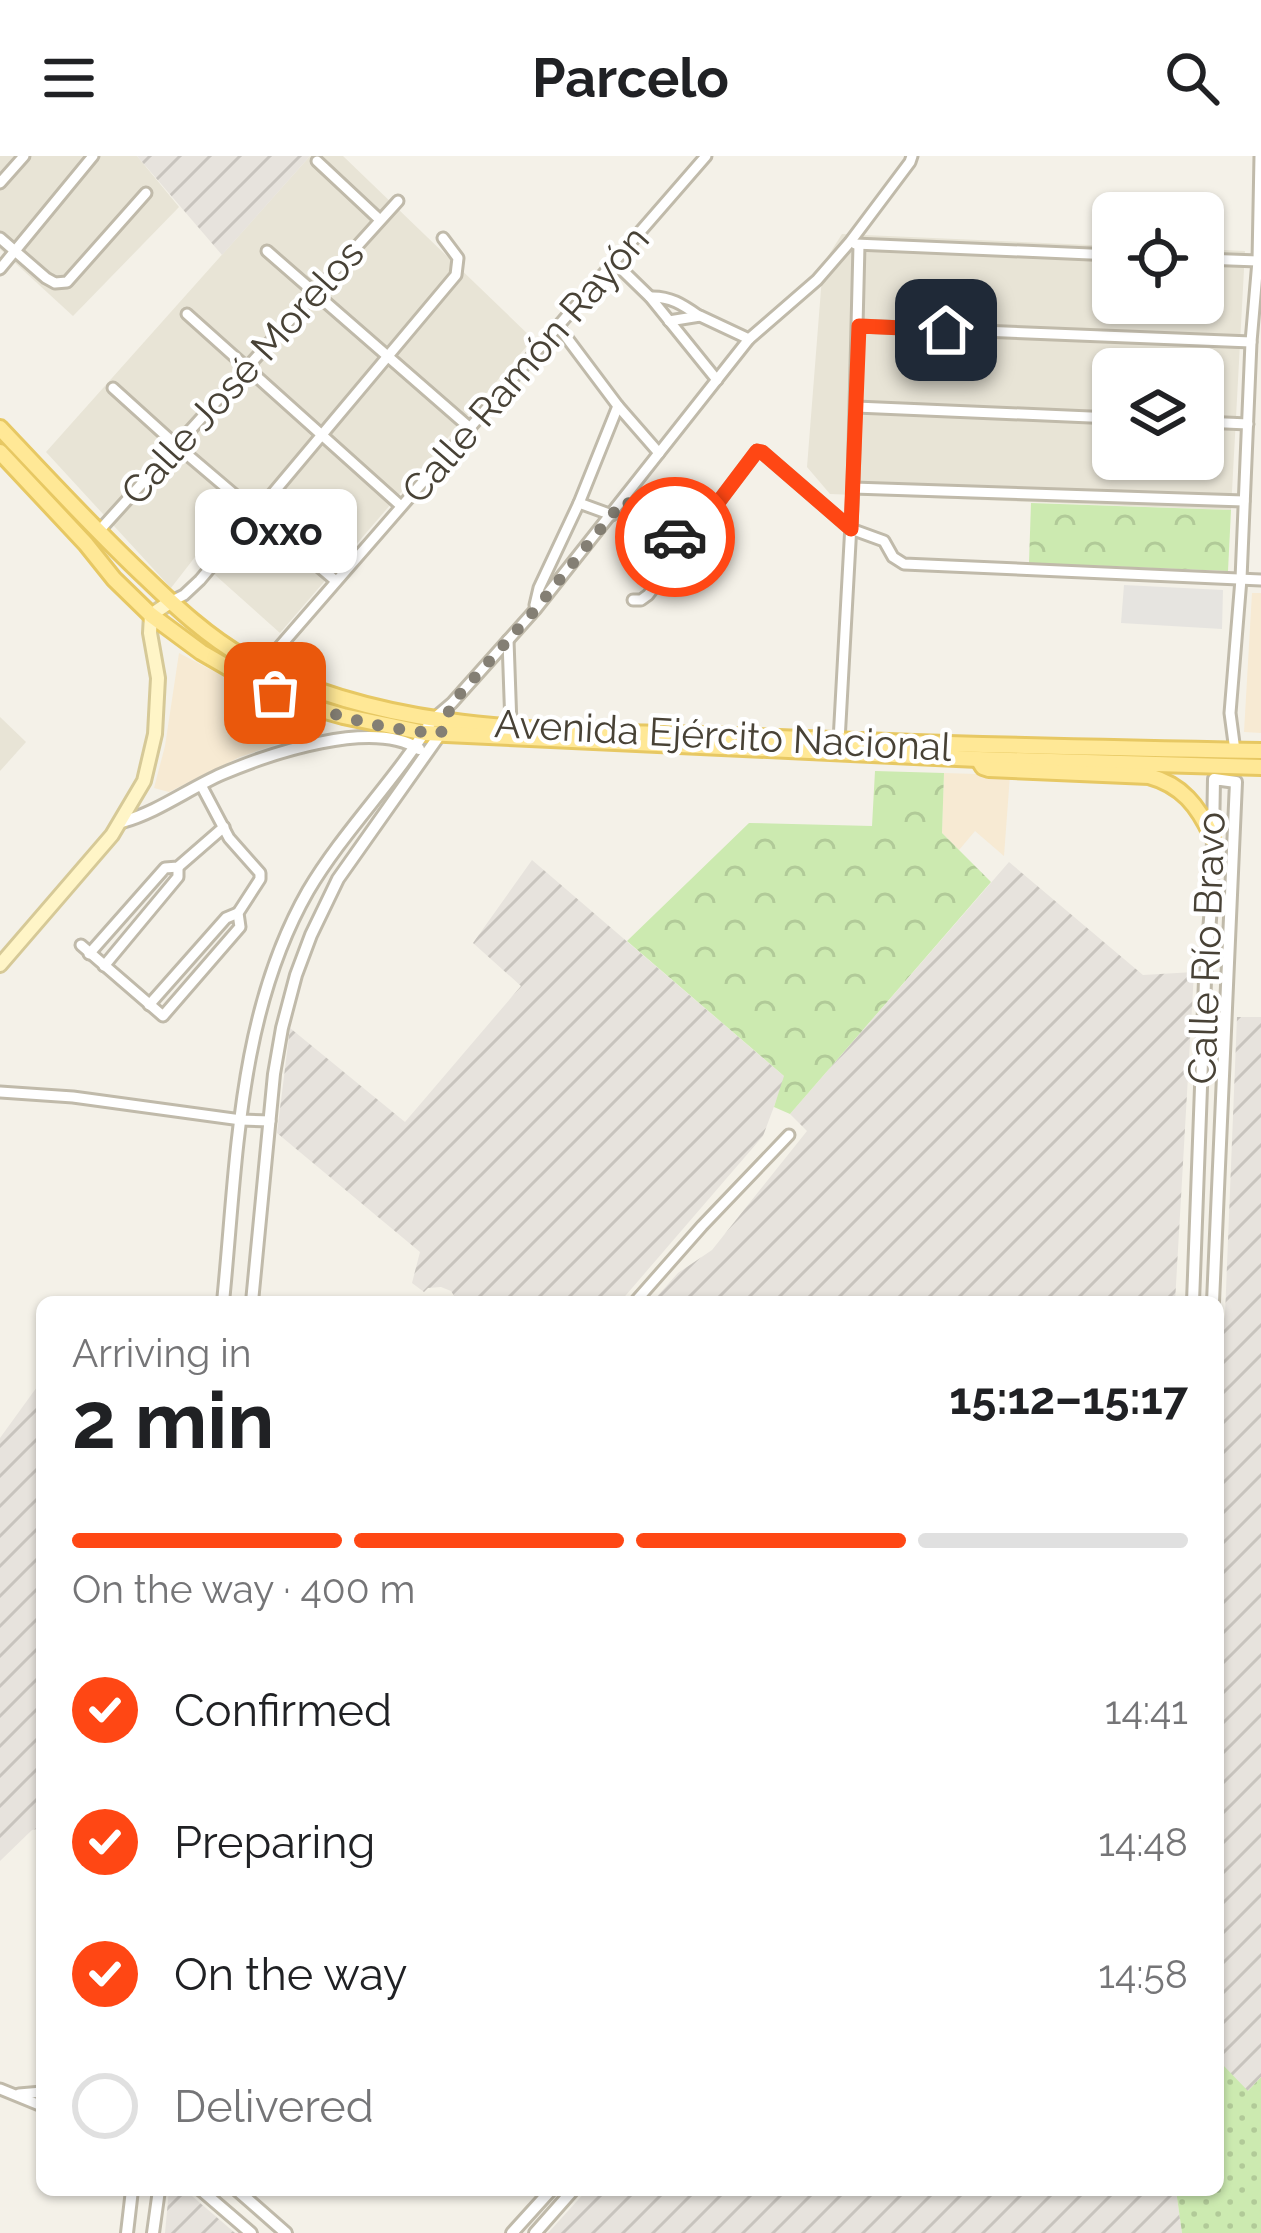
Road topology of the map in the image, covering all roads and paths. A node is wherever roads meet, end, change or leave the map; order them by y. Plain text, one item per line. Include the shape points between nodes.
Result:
1 (24, 156) edge
2 (94, 156) edge
3 (706, 156) edge
4 (1260, 156) edge
5 (911, 159) edge
6 (317, 161) dead end
7 (0, 183) edge
8 (1260, 183) edge
9 (146, 193) dead end
10 (398, 201) dead end
11 (380, 220) junction
12 (0, 238) edge
13 (443, 238) dead end
14 (855, 244) junction
15 (14, 251) junction
16 (267, 251) dead end
17 (1092, 254) edge
18 (1224, 260) edge
19 (1258, 261) junction
20 (614, 262) junction
21 (0, 269) edge
22 (314, 293) junction
23 (650, 297) junction
24 (188, 314) dead end
25 (700, 316) junction
26 (669, 320) junction
27 (559, 326) junction
28 (859, 326) junction
29 (749, 340) junction
30 (1251, 342) junction
31 (387, 358) junction
32 (247, 367) junction
33 (717, 380) junction
34 (113, 388) dead end
35 (618, 406) junction
36 (856, 407) junction
37 (1092, 417) edge
38 (1224, 423) edge
39 (1248, 424) junction
40 (0, 428) edge
41 (470, 428) junction
42 (323, 434) junction
43 (176, 446) junction
44 (0, 452) edge
45 (658, 453) junction
46 (853, 488) junction
47 (624, 500) junction
48 (1244, 501) junction
49 (579, 503) junction
50 (401, 506) junction
51 (256, 515) junction
52 (612, 515) junction
53 (851, 529) junction
54 (92, 538) junction
55 (686, 545) junction
56 (1241, 579) junction
57 (1261, 580) edge
58 (335, 581) junction
59 (633, 600) dead end
60 (170, 602) junction
61 (535, 610) junction
62 (151, 615) junction
63 (508, 640) junction
64 (263, 666) junction
65 (253, 682) junction
66 (1230, 725) junction
67 (511, 726) junction
68 (436, 727) junction
69 (414, 746) junction
70 (838, 746) junction
71 (1217, 750) junction
72 (1235, 751) junction
73 (1261, 751) edge
74 (427, 754) junction
75 (978, 759) junction
76 (1115, 764) junction
77 (1261, 767) edge
78 (201, 785) junction
79 (122, 822) junction
80 (224, 827) junction
81 (1212, 836) junction
82 (178, 867) junction
83 (238, 913) junction
84 (1208, 938) junction
85 (1228, 939) junction
86 (0, 965) edge
87 (104, 966) junction
88 (149, 1005) junction
89 (1203, 1016) junction
90 (1224, 1018) junction
91 (0, 1092) edge
92 (242, 1120) junction
93 (270, 1120) junction
94 (789, 1135) dead end
95 (224, 1296) edge
96 (253, 1296) edge
97 (640, 1296) edge
98 (1192, 1296) edge
99 (1213, 1296) edge
100 (0, 2090) edge
101 (36, 2093) edge
102 (14, 2095) junction
103 (36, 2104) edge
104 (131, 2196) edge
105 (158, 2196) edge
106 (208, 2196) edge
107 (244, 2196) edge
108 (546, 2196) edge
109 (568, 2196) edge
110 (127, 2233) edge
111 (154, 2233) edge
112 (251, 2233) edge
113 (286, 2233) edge
114 (512, 2233) edge
115 (535, 2233) edge

1 - 7 street
2 - 15 street
3 - 20 street, Calle Ramón Rayón
4 - 8 street
5 - 14 street
6 - 11 street
8 - 19 street
9 - 15 street via 62,284
10 - 11 street, Calle José Morelos
11 - 22 street, Calle José Morelos
12 - 15 street
13 - 31 street via 458,258 456,275
14 - 17 street
14 - 28 street
14 - 29 street
15 - 21 street
16 - 22 street
18 - 19 street
19 - 30 street
20 - 23 street
20 - 27 street, Calle Ramón Rayón
22 - 31 street
22 - 32 street, Calle José Morelos
23 - 25 street
23 - 26 street
24 - 32 street
25 - 26 street
25 - 29 street
26 - 33 street
27 - 35 street
27 - 41 street, Calle Ramón Rayón
28 - 30 street
28 - 36 street
29 - 33 street
30 - 39 street
31 - 41 street
31 - 42 street
32 - 42 street
32 - 43 street, Calle José Morelos
33 - 45 street
34 - 43 street
35 - 45 street
35 - 49 street
36 - 37 street
36 - 46 street
38 - 39 street
39 - 48 street
40 - 54 main road, Avenida Ejército Nacional
41 - 50 street, Calle Ramón Rayón
42 - 50 street
42 - 51 street
43 - 51 street
43 - 54 street, Calle José Morelos
44 - 54 main road, Avenida Ejército Nacional
45 - 47 street
46 - 48 street
46 - 53 street
47 - 52 street
47 - 55 street
48 - 56 street
49 - 52 street
49 - 61 street
50 - 58 street, Calle Ramón Rayón
51 - 58 street
51 - 60 street
52 - 61 street
53 - 55 street via 757,451
53 - 56 street via 884,541 898,562 912,565
53 - 70 street
54 - 60 main road, Avenida Ejército Nacional
54 - 62 main road, Avenida Ejército Nacional via 114,579
55 - 59 street via 648,595
56 - 57 street
56 - 66 street
58 - 64 street, Calle Ramón Rayón
60 - 62 main road
60 - 64 main road, Avenida Ejército Nacional
61 - 63 street
62 - 65 main road, Avenida Ejército Nacional
62 - 79 main road via 155,734 144,781
63 - 67 street
63 - 68 street
64 - 65 street, Calle Ramón Rayón
64 - 68 main road, Avenida Ejército Nacional
65 - 68 main road, Avenida Ejército Nacional via 328,712
66 - 71 street
66 - 72 street
67 - 68 main road, Avenida Ejército Nacional
67 - 70 main road, Avenida Ejército Nacional
68 - 69 street
68 - 70 main road, Avenida Ejército Nacional
68 - 74 street
69 - 74 street
69 - 78 street via 388,736 343,738
69 - 92 street via 308,892 289,932 251,1045
70 - 71 main road, Avenida Ejército Nacional
70 - 75 main road, Avenida Ejército Nacional
71 - 72 main road, Avenida Ejército Nacional
72 - 73 main road, Avenida Ejército Nacional
72 - 76 main road
74 - 93 street via 338,879 311,935 282,1028
75 - 76 main road, Avenida Ejército Nacional
75 - 81 main road via 989,769 1160,779 1201,811
76 - 77 main road, Avenida Ejército Nacional
78 - 79 street
78 - 80 street
79 - 86 main road
80 - 82 street
80 - 83 street via 260,873
81 - 84 street, Calle Río Bravo
81 - 85 street, Calle Río Bravo via 1213,781 1235,780
82 - 87 street
82 - 87 street via 165,868 85,950
83 - 88 street
83 - 88 street via 240,927 166,1015
84 - 85 street
84 - 89 street, Calle Río Bravo
85 - 90 street, Calle Río Bravo
87 - 88 street
89 - 90 street
89 - 98 street, Calle Río Bravo
90 - 99 street, Calle Río Bravo
91 - 92 street
92 - 93 street
92 - 95 street
93 - 96 street
94 - 97 street
100 - 102 street
101 - 102 street
102 - 103 street
104 - 110 street
105 - 111 street
106 - 112 street
107 - 113 street
108 - 114 street
109 - 115 street

